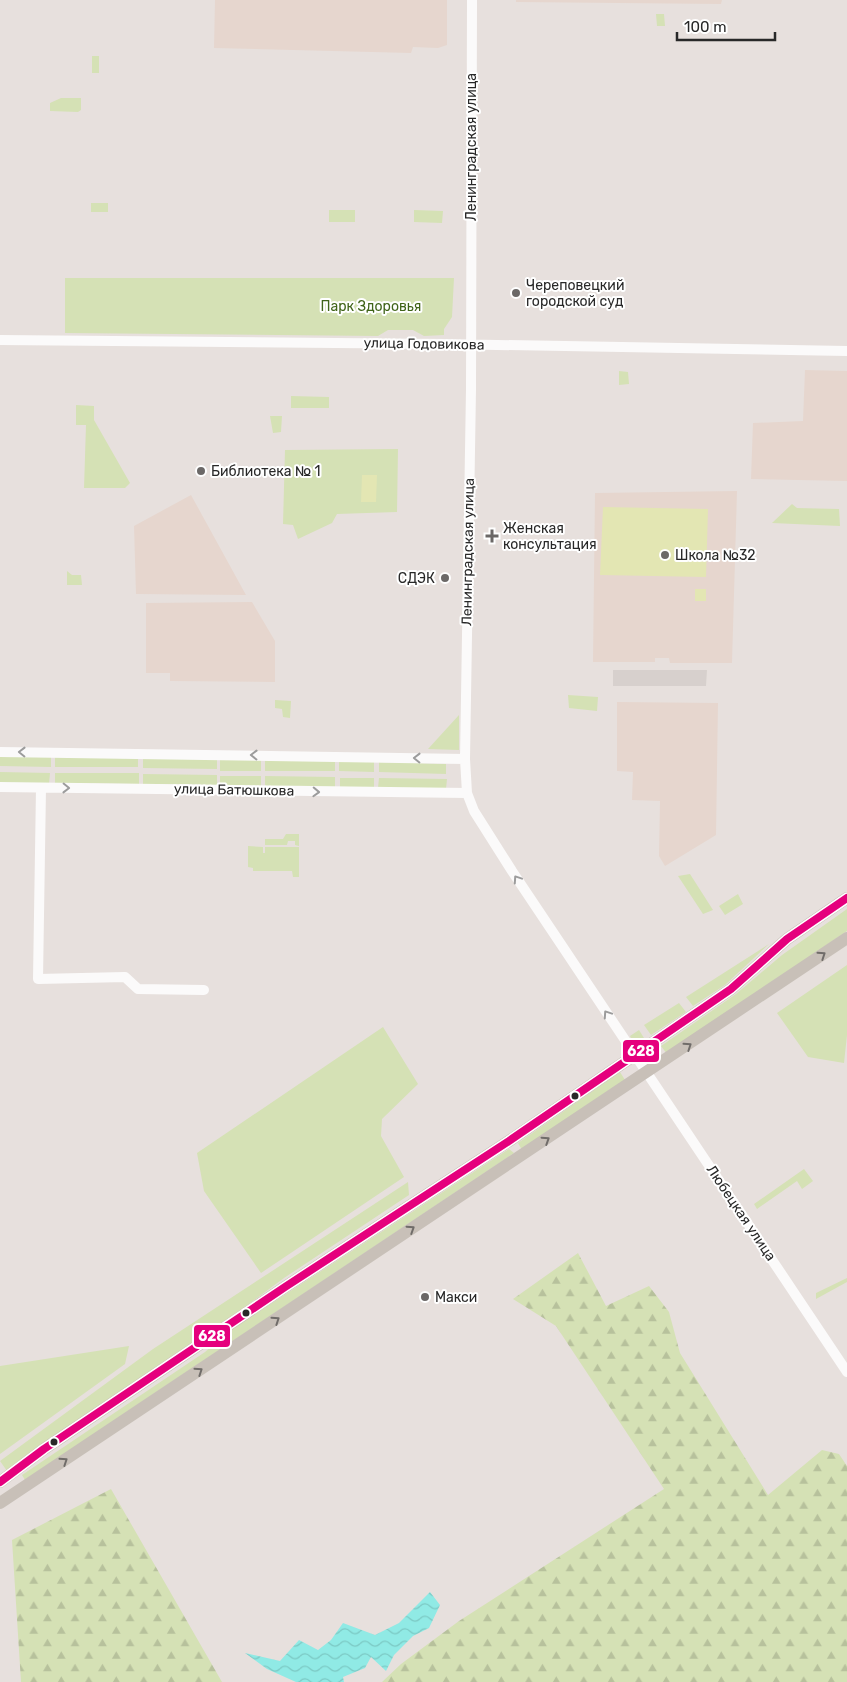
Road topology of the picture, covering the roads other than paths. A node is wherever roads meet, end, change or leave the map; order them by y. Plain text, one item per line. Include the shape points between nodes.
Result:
1 (472, 0) edge
2 (0, 340) edge
3 (471, 344) junction
4 (847, 352) edge
5 (0, 752) edge
6 (465, 759) junction
7 (0, 787) edge
8 (41, 788) junction
9 (467, 793) junction
10 (847, 898) edge
11 (847, 938) edge
12 (204, 990) dead end
13 (634, 1054) junction
14 (647, 1073) junction
15 (509, 1142) junction
16 (518, 1158) junction
17 (847, 1372) edge
18 (5, 1478) edge
19 (23, 1488) junction
20 (1, 1503) edge

1 - 3 street, Ленинградская улица
2 - 3 street, улица Годовикова
3 - 4 street, улица Годовикова
3 - 6 street, Ленинградская улица
6 -> 5 street
6 - 9 street, Ленинградская улица
7 - 8 street, улица Батюшкова
8 -> 9 street, улица Батюшкова
8 - 12 street via 38,979 125,977 138,989
13 -> 9 street, Ленинградская улица via 509,868 474,811
10 - 13 main road via 787,939 731,989
14 -> 11 main road
13 - 14 street, Любецкая улица
13 - 15 main road
16 -> 14 main road
14 - 17 street, Любецкая улица
15 - 16 main road via 519,1152
15 - 18 main road via 70,1432 60,1432 16,1464
19 -> 16 main road
18 - 19 main road
19 - 20 main road

